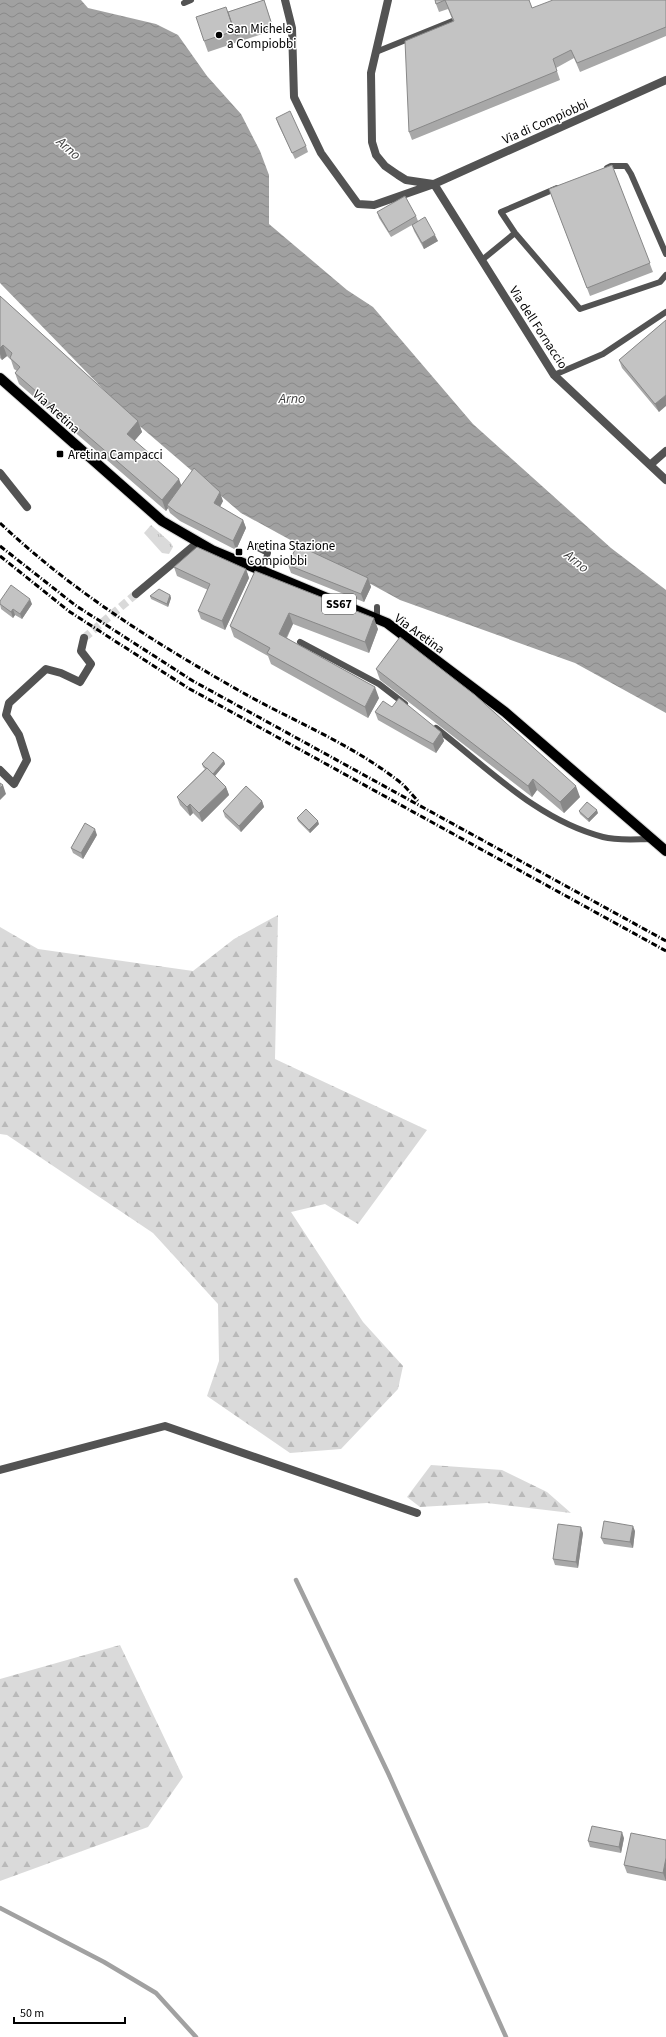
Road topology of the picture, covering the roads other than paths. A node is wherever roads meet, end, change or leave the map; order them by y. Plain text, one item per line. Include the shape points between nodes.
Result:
1 (191, 0) edge
2 (285, 0) edge
3 (388, 0) edge
4 (184, 3) dead end
5 (468, 14) edge
6 (376, 52) junction
7 (666, 80) edge
8 (597, 172) edge
9 (434, 184) junction
10 (567, 184) edge
11 (515, 233) junction
12 (666, 254) edge
13 (482, 260) junction
14 (666, 275) edge
15 (666, 312) edge
16 (554, 375) junction
17 (0, 378) edge
18 (666, 451) edge
19 (650, 465) junction
20 (0, 473) edge
21 (666, 480) edge
22 (27, 507) dead end
23 (198, 543) junction
24 (256, 547) dead end
25 (260, 570) junction
26 (136, 594) tunnel mouth
27 (377, 607) dead end
28 (377, 619) junction
29 (84, 638) dead end
30 (300, 642) dead end
31 (408, 707) edge
32 (432, 725) edge
33 (0, 770) edge
34 (652, 839) junction
35 (666, 851) edge
36 (0, 1470) edge
37 (417, 1513) dead end

1 - 4 lane
2 - 9 street, Via di Compiobbi via 292,28 294,97 321,153 358,204 374,205
3 - 6 street
5 - 6 lane
6 - 9 street via 371,73 371,128 376,155 385,166 406,180
7 - 9 street, Via di Compiobbi
8 - 12 lane via 611,166 626,166
9 - 13 street, Via dell Fornaccio
10 - 11 lane via 501,212
11 - 13 lane
11 - 14 lane via 580,309 660,282
13 - 16 street, Via dell Fornaccio
15 - 16 lane via 603,354
16 - 19 street, Via dell Fornaccio
17 - 23 main road, Via Aretina / SS67 via 162,521
18 - 19 street
19 - 21 street, Via dell Fornaccio
20 - 22 street
23 - 25 main road, Via Aretina / SS67
23 - 26 street
24 - 25 lane via 268,553
25 - 28 main road, Via Aretina / SS67
27 - 28 lane
28 - 34 main road, Via Aretina / SS67 via 505,712
29 - 33 street via 81,651 91,664 80,682 61,673 46,670 9,703 6,715 19,735 27,760 14,784
30 - 31 lane via 379,684
32 - 34 lane via 510,789 562,821 604,837
34 - 35 main road, Via Aretina / SS67
36 - 37 street via 164,1426

